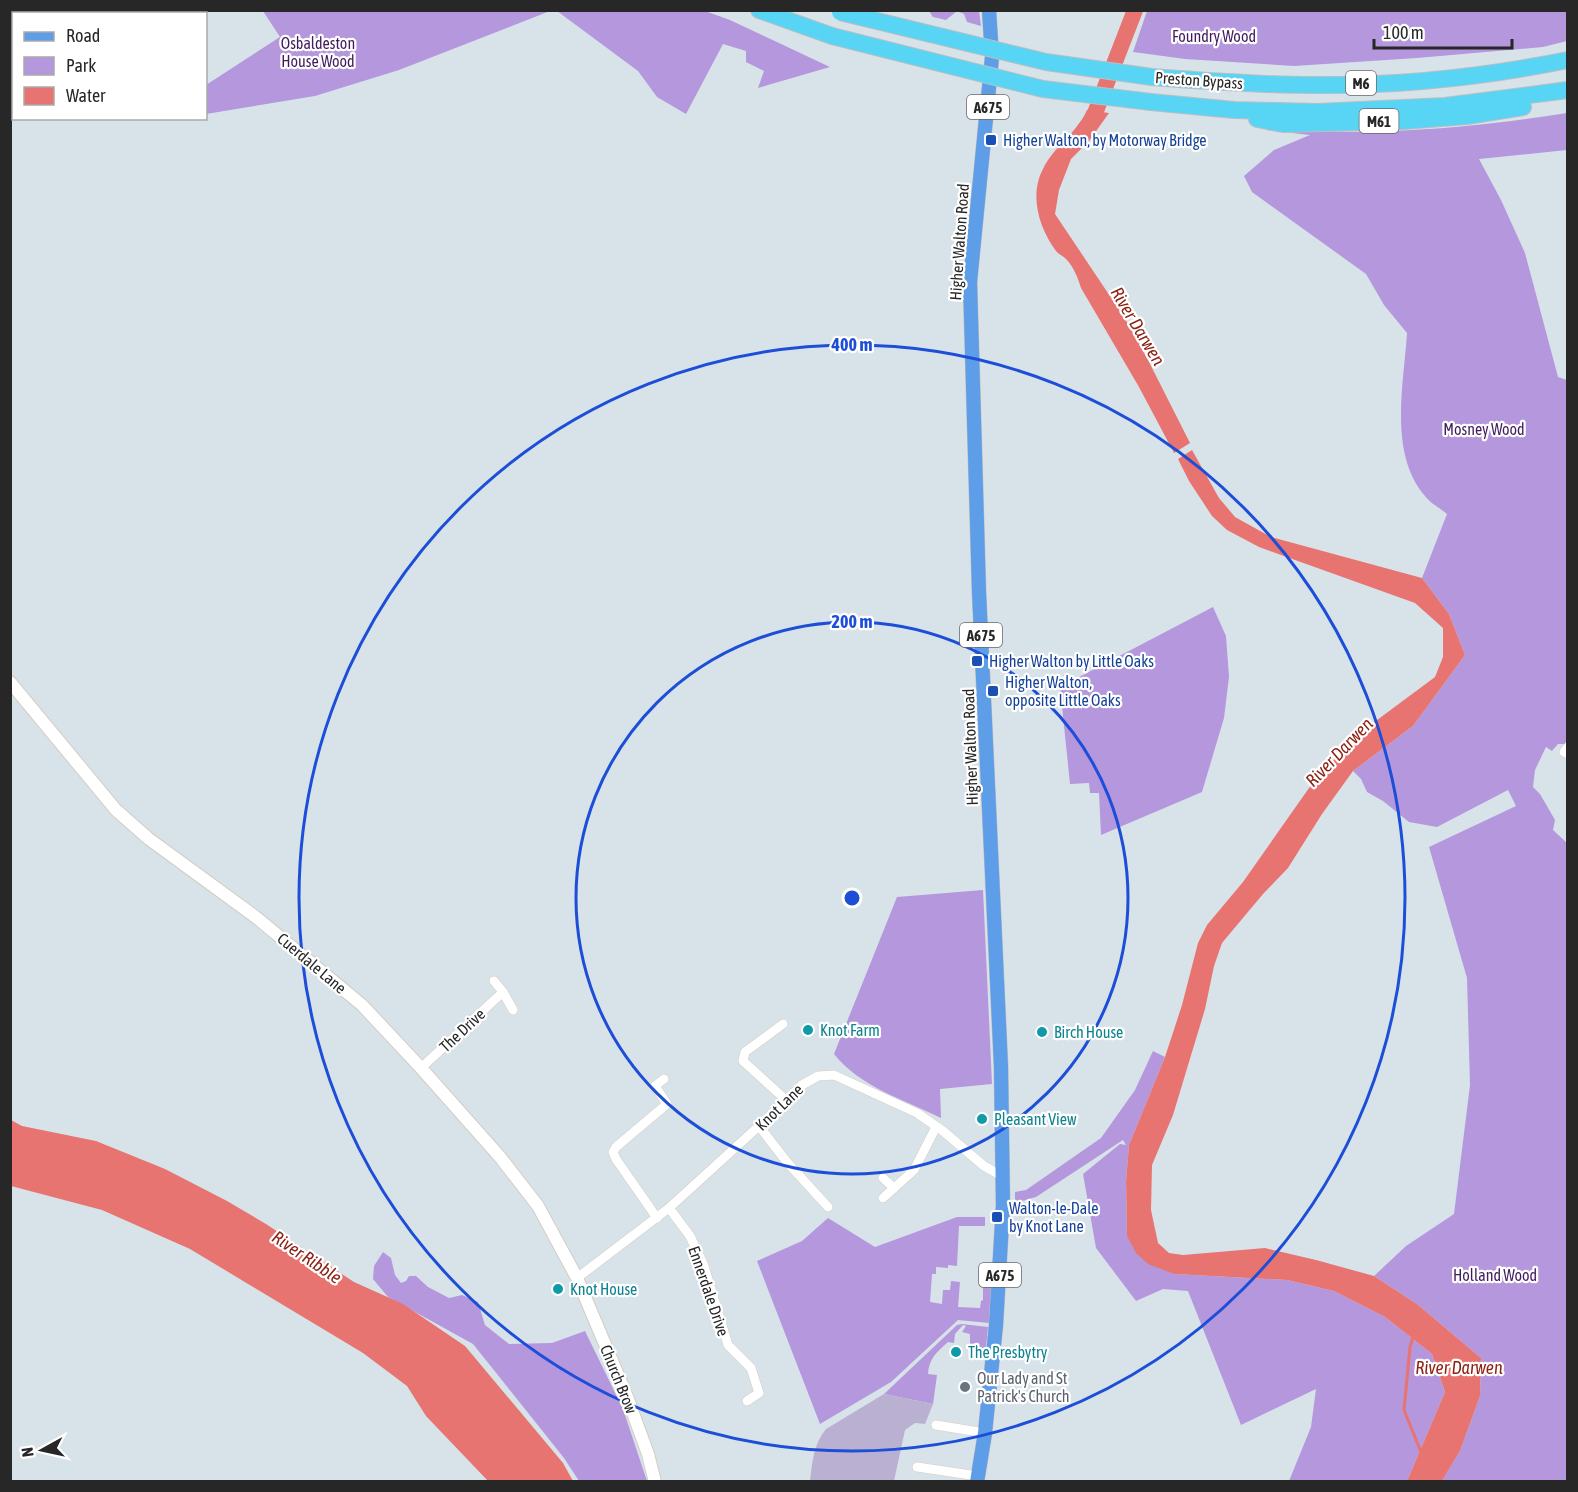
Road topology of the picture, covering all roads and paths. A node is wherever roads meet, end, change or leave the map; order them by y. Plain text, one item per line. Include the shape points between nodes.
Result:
1 (759, 10) edge
2 (989, 10) edge
3 (839, 11) edge
4 (1568, 60) edge
5 (1568, 90) edge
6 (1568, 100) edge
7 (1191, 106) junction
8 (10, 682) edge
9 (494, 981) dead end
10 (503, 992) junction
11 (513, 1010) dead end
12 (783, 1024) dead end
13 (421, 1068) junction
14 (664, 1079) dead end
15 (786, 1100) junction
16 (759, 1126) junction
17 (936, 1126) junction
18 (1002, 1176) junction
19 (883, 1178) dead end
20 (894, 1188) junction
21 (883, 1198) dead end
22 (828, 1207) dead end
23 (669, 1208) junction
24 (657, 1218) junction
25 (577, 1278) junction
26 (747, 1401) dead end
27 (936, 1425) dead end
28 (985, 1433) junction
29 (917, 1467) dead end
30 (978, 1479) edge
31 (656, 1482) edge

1 - 7 highway, Preston Bypass / M6, bridge via 832,36 1043,89
2 - 18 main road, Higher Walton Road / A675 via 992,57 970,282
3 - 4 highway, Preston Bypass / M6, bridge via 1046,62 1239,84 1315,86 1427,80 1515,71
5 - 7 highway, M6 via 1445,106 1317,112
6 - 7 highway, M61 via 1467,116 1283,124
8 - 13 main road, Cuerdale Lane via 116,810 362,1005
9 - 10 street
10 - 11 street
10 - 13 street, The Drive
12 - 15 street via 744,1052 743,1060
13 - 25 main road, Cuerdale Lane via 538,1206
14 - 24 street via 655,1086 667,1104 613,1152
15 - 16 street, Knot Lane
15 - 17 street, Knot Lane via 812,1078 834,1076 917,1113
16 - 22 street
16 - 23 street, Knot Lane
17 - 18 street, Knot Lane
17 - 20 street via 914,1170
18 - 28 main road, Higher Walton Road / A675 via 1003,1234
19 - 20 street
20 - 21 street
23 - 24 street, Knot Lane
23 - 26 street, Ennerdale Drive via 690,1236 704,1266 728,1344 751,1368 759,1393
24 - 25 street, Knot Lane
25 - 31 main road, Church Brow via 626,1394
27 - 28 street
28 - 30 main road, Higher Walton Road / A675
29 - 30 street

